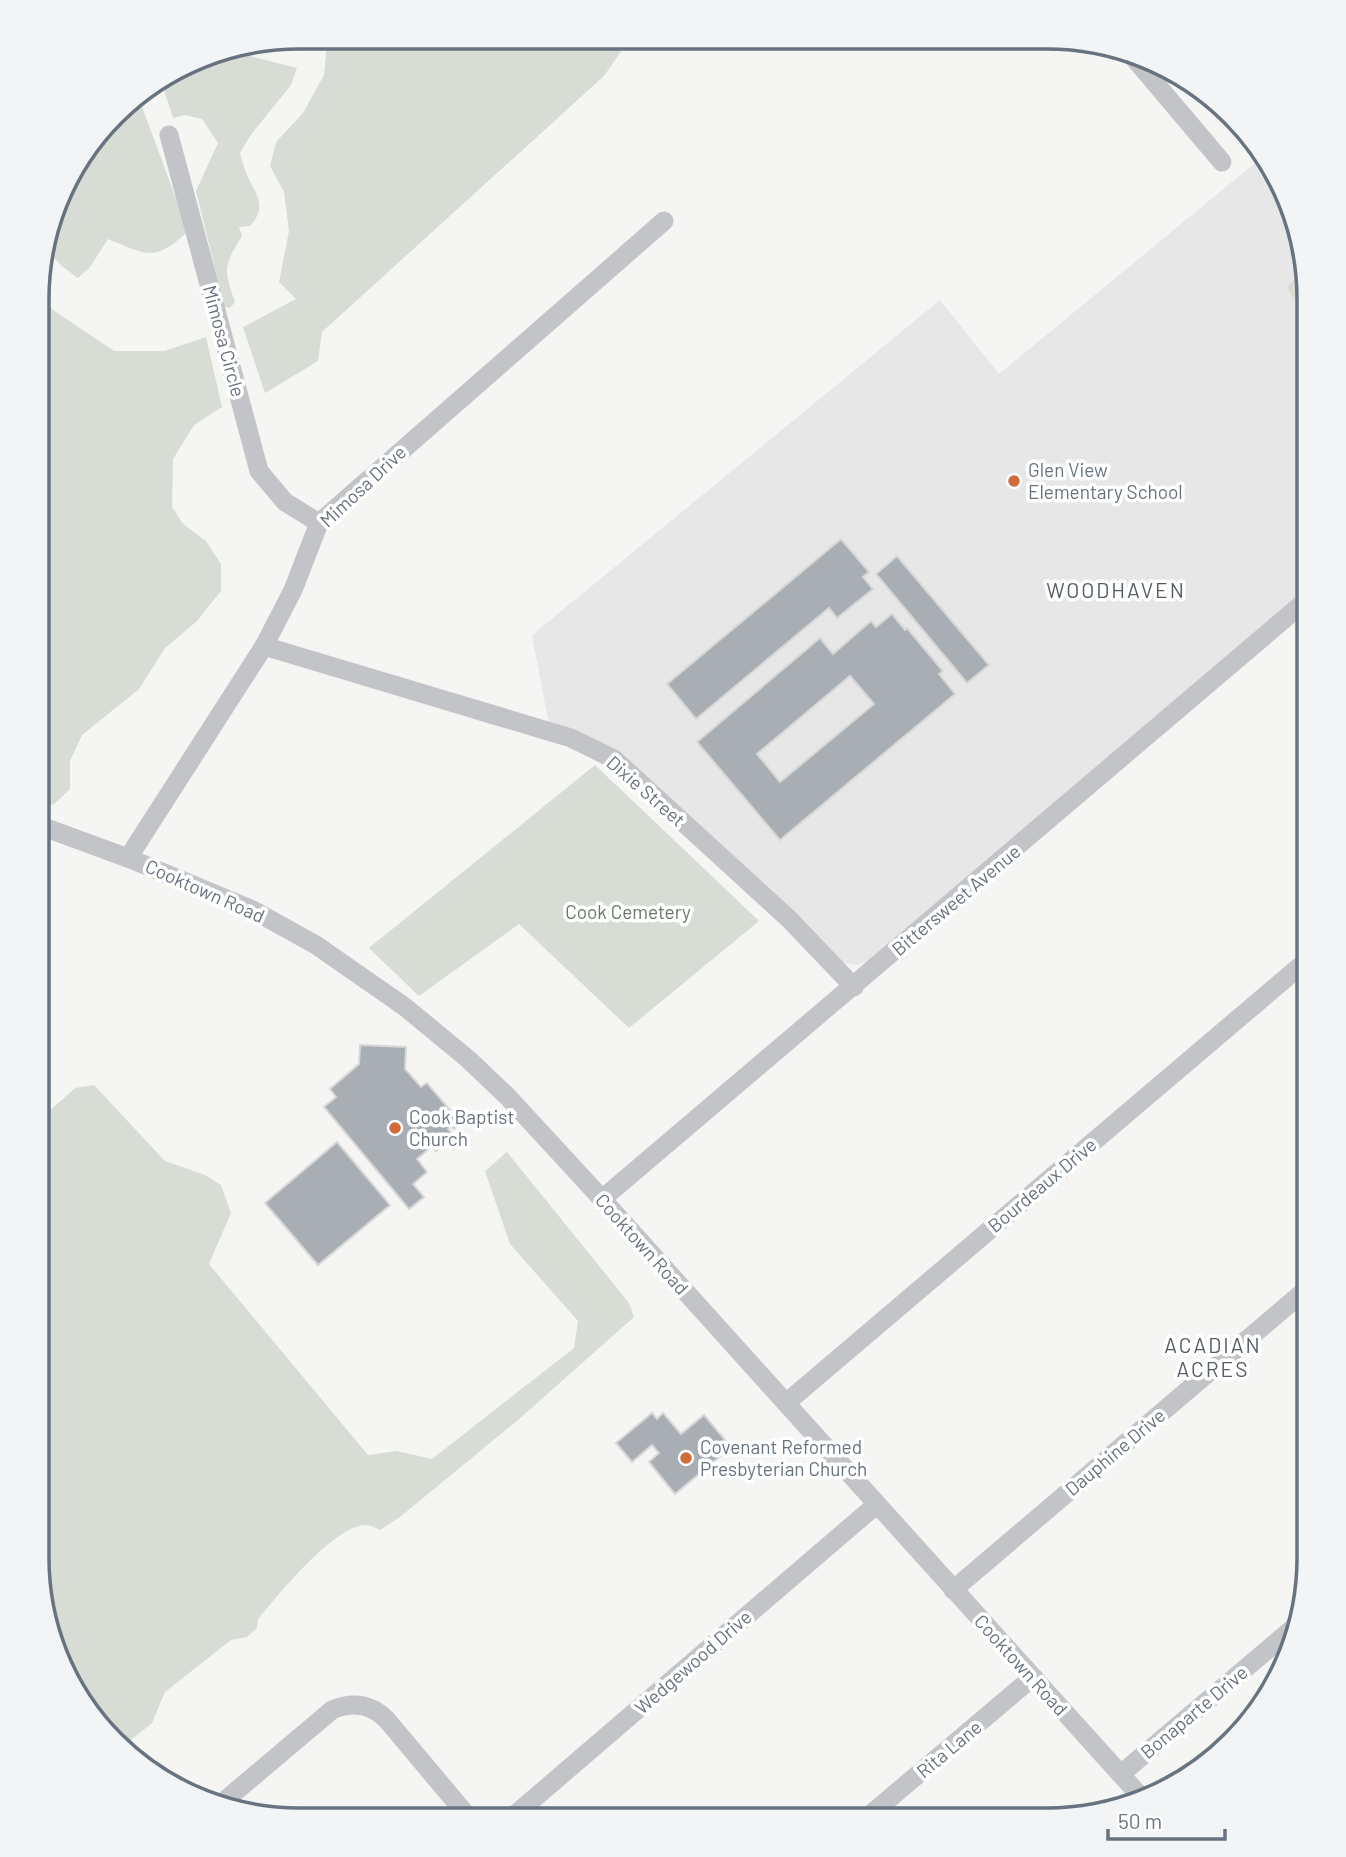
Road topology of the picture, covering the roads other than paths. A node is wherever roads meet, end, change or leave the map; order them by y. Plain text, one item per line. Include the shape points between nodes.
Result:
1 (1142, 68) edge
2 (169, 135) dead end
3 (1222, 162) dead end
4 (664, 221) dead end
5 (319, 523) junction
6 (1297, 608) edge
7 (264, 646) junction
8 (49, 834) edge
9 (128, 858) junction
10 (1297, 980) edge
11 (854, 987) junction
12 (601, 1199) junction
13 (1297, 1297) edge
14 (786, 1403) junction
15 (876, 1505) junction
16 (953, 1590) junction
17 (1285, 1635) edge
18 (1033, 1677) junction
19 (1121, 1774) junction
20 (1136, 1792) edge
21 (228, 1798) edge
22 (461, 1808) edge
23 (523, 1808) edge
24 (878, 1808) edge

1 - 3 street
2 - 5 street, Mimosa Circle via 259,471 285,502
4 - 5 street, Mimosa Drive
5 - 7 street, Mimosa Drive
6 - 11 street, Bittersweet Avenue
7 - 9 street, Mimosa Drive
7 - 11 street, Dixie Street via 571,738 614,760 789,919
8 - 9 street, Cooktown Road
9 - 12 street, Cooktown Road via 253,910 316,945 405,1007 497,1087
10 - 14 street, Bourdeaux Drive
11 - 12 street, Bittersweet Avenue
12 - 14 street, Cooktown Road
13 - 16 street, Dauphine Drive
14 - 15 street, Cooktown Road
15 - 16 street, Cooktown Road
15 - 23 street, Wedgewood Drive
16 - 18 street, Cooktown Road
17 - 19 street, Bonaparte Drive
18 - 19 street, Cooktown Road
18 - 24 street, Rita Lane
19 - 20 street, Cooktown Road
21 - 22 street via 322,1718 343,1705 356,1705 369,1707 387,1720

